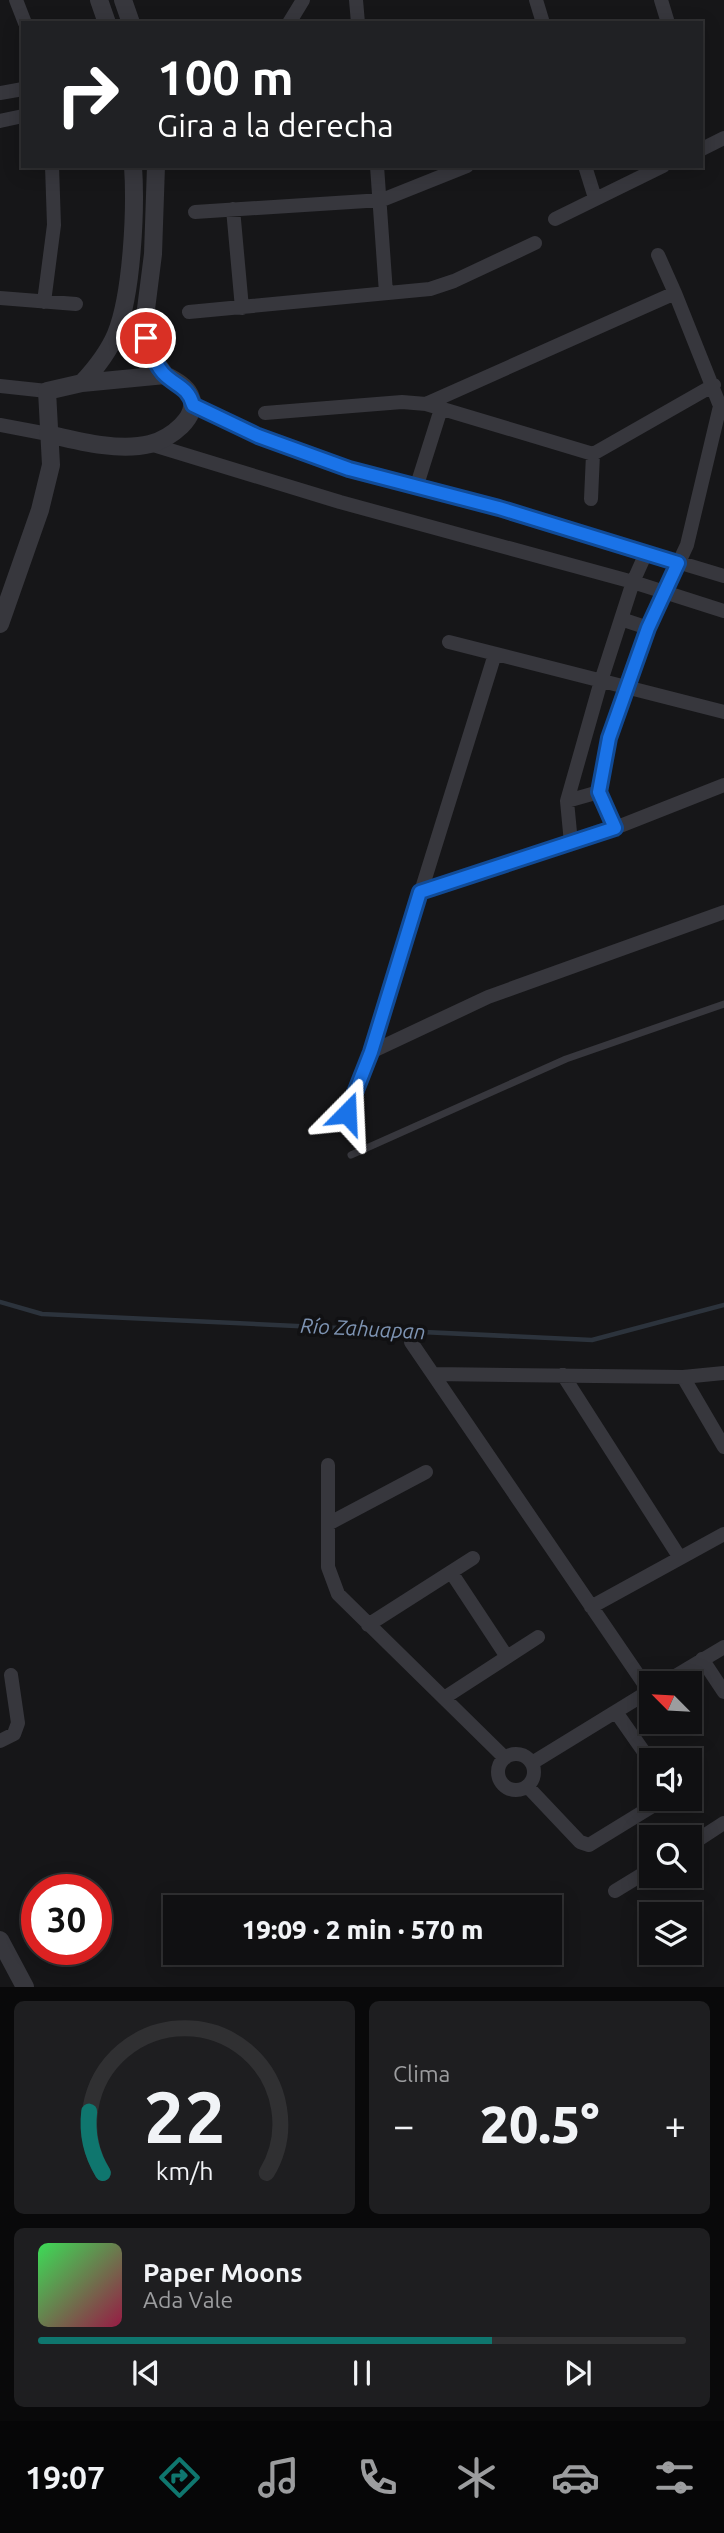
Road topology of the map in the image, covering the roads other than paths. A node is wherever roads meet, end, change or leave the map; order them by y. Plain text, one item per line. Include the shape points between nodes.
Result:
1 (16, 0) edge
2 (99, 0) edge
3 (123, 0) edge
4 (303, 0) edge
5 (356, 0) edge
6 (536, 0) edge
7 (661, 0) edge
8 (24, 21) edge
9 (106, 21) edge
10 (130, 21) edge
11 (290, 21) edge
12 (358, 21) edge
13 (542, 21) edge
14 (667, 21) edge
15 (21, 89) edge
16 (0, 93) edge
17 (21, 116) edge
18 (0, 121) edge
19 (724, 138) edge
20 (703, 144) edge
21 (52, 168) edge
22 (133, 168) edge
23 (156, 168) edge
24 (377, 168) edge
25 (462, 168) edge
26 (586, 168) edge
27 (659, 168) edge
28 (594, 198) junction
29 (382, 200) junction
30 (233, 209) junction
31 (195, 212) dead end
32 (555, 219) dead end
33 (535, 243) dead end
34 (129, 252) junction
35 (153, 254) junction
36 (659, 255) dead end
37 (386, 293) junction
38 (675, 293) junction
39 (0, 298) edge
40 (44, 302) junction
41 (76, 304) dead end
42 (242, 308) junction
43 (189, 312) dead end
44 (122, 313) junction
45 (145, 317) junction
46 (164, 375) junction
47 (82, 383) junction
48 (714, 385) junction
49 (0, 386) edge
50 (47, 391) junction
51 (426, 404) junction
52 (193, 405) junction
53 (442, 409) junction
54 (265, 413) dead end
55 (0, 425) edge
56 (48, 433) junction
57 (150, 444) junction
58 (593, 454) junction
59 (415, 488) junction
60 (591, 499) dead end
61 (646, 553) junction
62 (678, 563) junction
63 (722, 575) edge
64 (633, 582) junction
65 (666, 592) junction
66 (724, 611) edge
67 (621, 619) junction
68 (0, 624) edge
69 (648, 628) junction
70 (449, 642) dead end
71 (495, 654) junction
72 (601, 681) junction
73 (628, 688) junction
74 (724, 712) edge
75 (609, 738) junction
76 (584, 739) junction
77 (724, 785) edge
78 (599, 792) junction
79 (568, 801) junction
80 (615, 828) junction
81 (571, 843) junction
82 (420, 892) junction
83 (724, 912) edge
84 (724, 1003) edge
85 (371, 1052) junction
86 (347, 1113) dead end
87 (351, 1155) dead end
88 (411, 1342) dead end
89 (724, 1373) edge
90 (433, 1374) junction
91 (563, 1375) junction
92 (683, 1377) junction
93 (724, 1447) edge
94 (328, 1465) dead end
95 (426, 1472) dead end
96 (328, 1524) junction
97 (724, 1534) edge
98 (473, 1558) dead end
99 (680, 1558) junction
100 (451, 1572) junction
101 (591, 1606) junction
102 (368, 1625) junction
103 (538, 1637) dead end
104 (724, 1647) edge
105 (507, 1657) junction
106 (702, 1659) junction
107 (641, 1671) edge
108 (682, 1671) edge
109 (12, 1675) dead end
110 (724, 1692) edge
111 (639, 1697) edge
112 (444, 1698) junction
113 (615, 1712) junction
114 (0, 1741) edge
115 (641, 1748) edge
116 (505, 1758) junction
117 (532, 1763) junction
118 (527, 1786) junction
119 (644, 1811) edge
120 (724, 1824) edge
121 (702, 1838) edge
122 (639, 1876) edge
123 (615, 1891) dead end
124 (0, 1940) edge
125 (24, 1987) edge

1 - 8 street
2 - 9 street
3 - 10 street
4 - 11 street
5 - 12 street
6 - 13 street
7 - 14 street
15 - 16 street
17 - 18 street
19 - 20 street
21 - 40 street via 54,225
22 - 34 street
23 - 35 street
24 - 29 street
25 - 29 street
26 - 28 street
27 - 28 street
28 - 32 street
29 - 30 street
29 - 37 street
30 - 31 street
30 - 42 street
33 - 37 street via 454,281 430,289
34 - 35 street
34 - 44 street
35 - 45 street
36 - 38 street
37 - 42 street
38 - 48 street
38 - 51 street
39 - 40 street
40 - 41 street
42 - 43 street
44 - 45 street
44 - 47 street via 107,351
45 - 46 street via 146,338
46 - 47 street
46 - 52 street via 190,393
47 - 50 street
48 - 58 street
48 - 62 street via 720,406 693,525
49 - 50 street
50 - 56 street
51 - 53 street
51 - 54 street
52 - 57 street via 178,429
52 - 59 street via 258,436
53 - 58 street
53 - 59 street
55 - 56 street
56 - 57 street via 80,441
56 - 68 street via 51,465 40,510
57 - 64 street via 340,502
58 - 60 street
59 - 61 street via 499,508
61 - 62 street
61 - 64 street
62 - 63 street
62 - 65 street
64 - 65 street
64 - 67 street
65 - 66 street
65 - 69 street
67 - 69 street
67 - 72 street
69 - 73 street
70 - 71 street
71 - 72 street
71 - 82 street
72 - 73 street
72 - 76 street
73 - 74 street
73 - 75 street
75 - 76 street
75 - 78 street
76 - 79 street
77 - 80 street
78 - 79 street
78 - 80 street
79 - 81 street
80 - 81 street
81 - 82 street
82 - 85 street
83 - 85 street via 488,997
84 - 87 lane via 566,1059
85 - 86 street
88 - 90 street
89 - 92 street
90 - 91 street
90 - 101 street
91 - 92 street
91 - 99 street
92 - 93 street
94 - 96 street
95 - 96 street
96 - 102 street via 328,1567 338,1594
97 - 99 street
98 - 100 street
99 - 101 street
100 - 102 street
100 - 105 street
101 - 107 street
102 - 112 street
103 - 105 street
104 - 106 street
105 - 112 street
106 - 108 street
106 - 110 street
109 - 114 street via 18,1723 14,1734
111 - 113 street
112 - 116 street
113 - 115 street
113 - 117 street
116 - 117 street via 523,1755
116 - 118 street via 498,1774 504,1785 515,1790
117 - 118 street via 534,1776
118 - 119 street via 580,1842 589,1844
120 - 121 street
122 - 123 street
124 - 125 street

